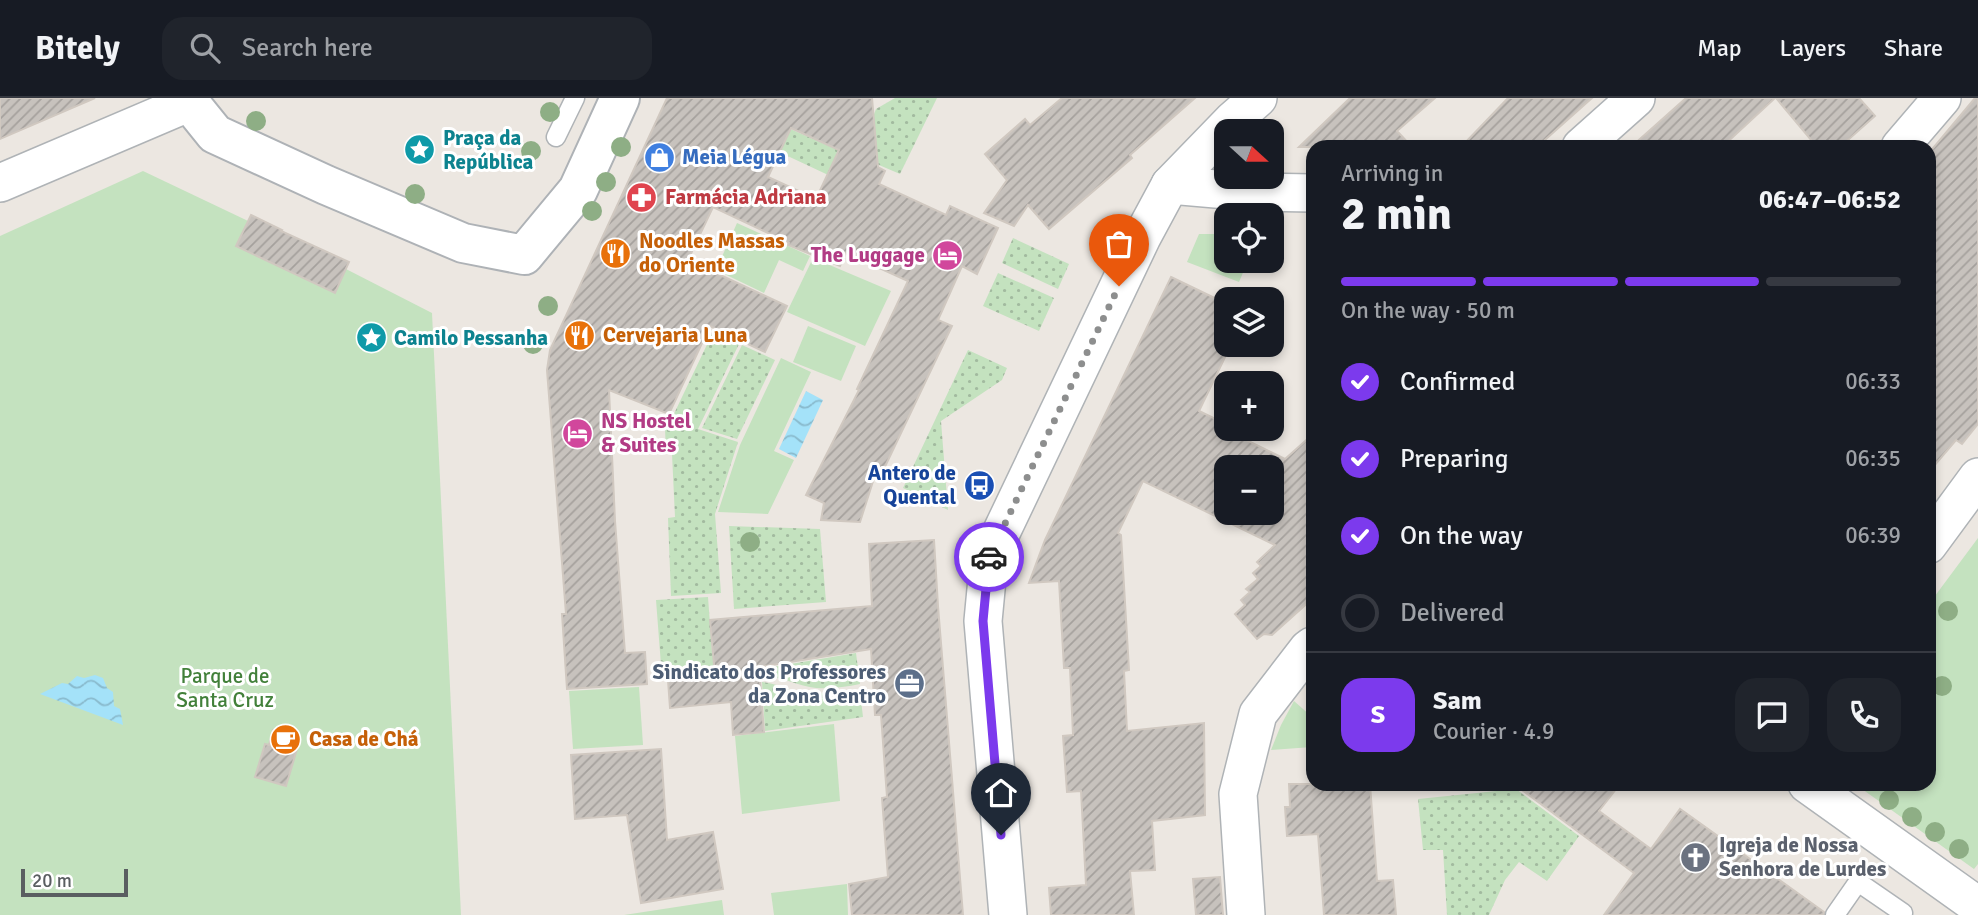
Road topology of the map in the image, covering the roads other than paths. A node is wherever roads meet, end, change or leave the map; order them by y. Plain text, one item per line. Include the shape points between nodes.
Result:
1 (575, 98) edge
2 (620, 98) edge
3 (1258, 98) edge
4 (1636, 98) edge
5 (1942, 98) edge
6 (187, 100) edge
7 (556, 137) dead end
8 (1589, 140) edge
9 (1906, 140) edge
10 (0, 183) edge
11 (1170, 184) junction
12 (1306, 193) edge
13 (1978, 477) edge
14 (1936, 534) edge
15 (1306, 652) edge
16 (1817, 791) edge
17 (1978, 906) edge
18 (1007, 915) edge
19 (1246, 915) edge
20 (1835, 915) edge
21 (1902, 915) edge

1 - 7 lane
2 - 6 main road via 578,190 524,255 463,243 215,134
3 - 11 street
4 - 8 street
5 - 9 street
6 - 10 street
11 - 12 street
11 - 18 street via 989,558 983,621
13 - 14 street
15 - 19 street via 1258,714 1238,794
16 - 17 street
20 - 21 lane via 1858,882

